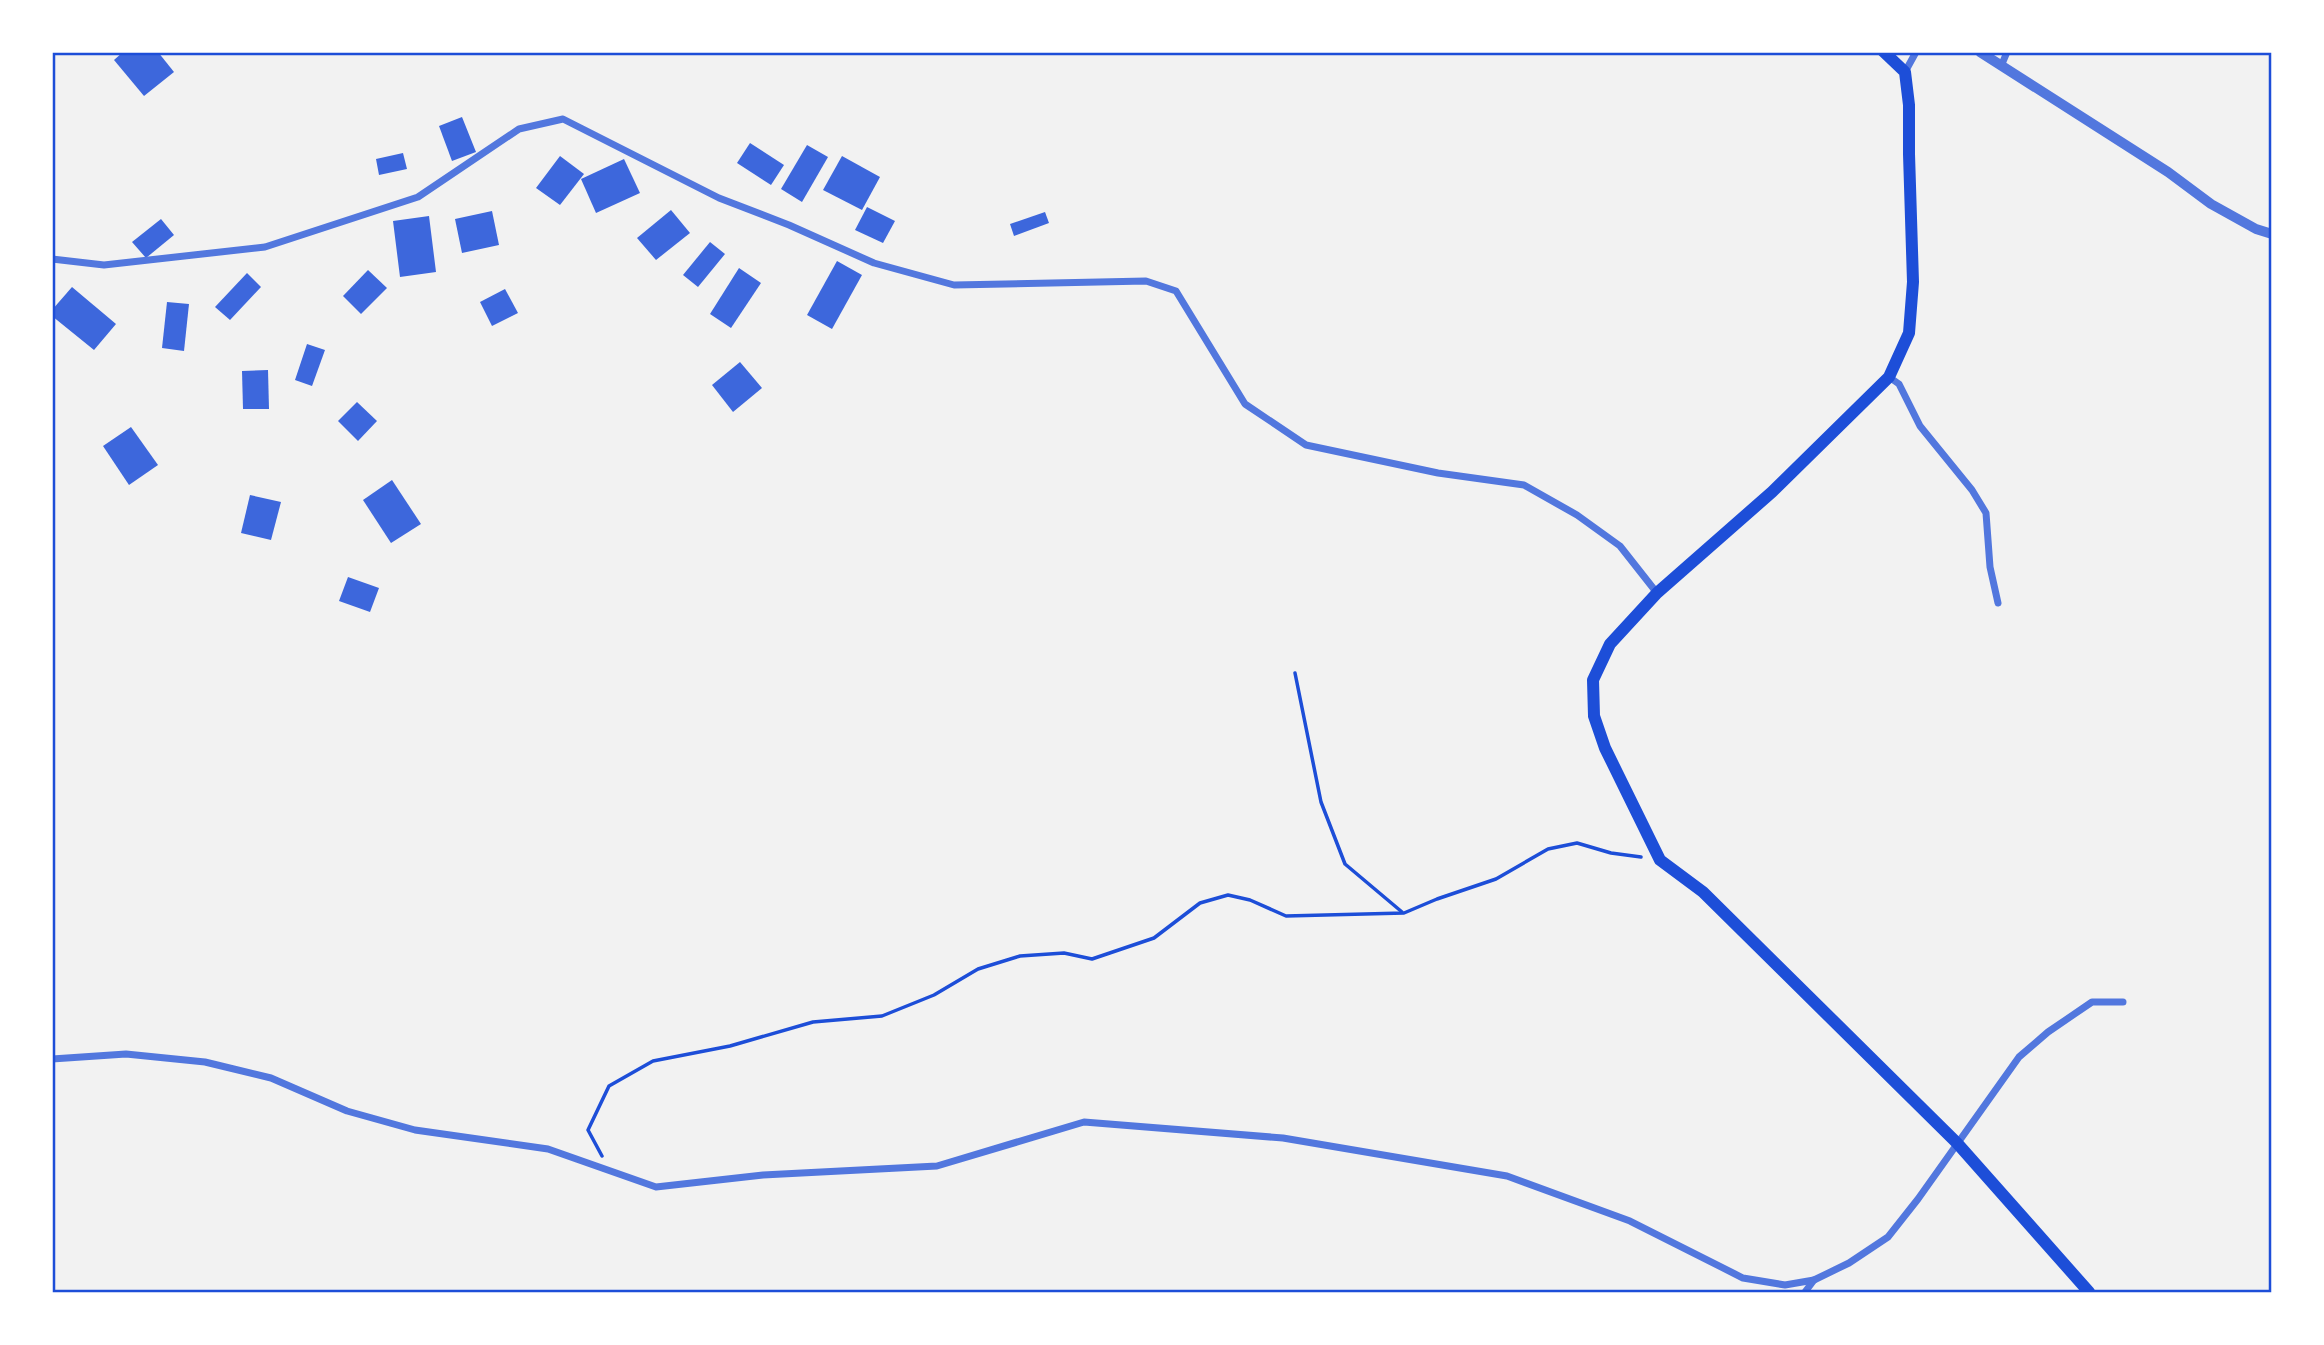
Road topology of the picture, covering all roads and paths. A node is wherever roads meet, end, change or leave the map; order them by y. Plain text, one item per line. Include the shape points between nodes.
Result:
1 (1884, 52) edge
2 (1916, 52) edge
3 (1980, 52) edge
4 (2007, 52) edge
5 (2002, 64) junction
6 (1905, 72) junction
7 (2272, 234) edge
8 (52, 260) edge
9 (1889, 377) junction
10 (1657, 593) junction
11 (1998, 603) dead end
12 (1295, 673) dead end
13 (1661, 860) junction
14 (1404, 913) junction
15 (2123, 1002) dead end
16 (52, 1059) edge
17 (1957, 1143) junction
18 (608, 1169) junction
19 (1814, 1280) junction
20 (1805, 1293) edge
21 (2090, 1293) edge

1 - 6 main road
2 - 6 street
3 - 5 street
4 - 5 street
5 - 7 street via 2211,204
6 - 9 main road via 1913,282 1909,333
8 - 10 street via 104,265 265,247 418,197 519,129 564,119 719,198 874,263 927,278 954,285 1146,282 1176,291 1245,404 1306,445 1438,473 1524,485 1619,546
9 - 10 main road via 1772,492
9 - 11 street via 1899,384 1920,426 1986,513
10 - 13 main road via 1610,644 1593,680 1594,716 1605,748
12 - 14 path via 1321,802 1345,864
13 - 14 path via 1577,843 1548,849 1496,879
13 - 17 main road via 1703,892
14 - 18 path via 1286,916 1228,895 1200,903 1154,938 1092,959 1064,953 1020,956 978,970 882,1016 813,1023 653,1061 609,1086 589,1130
15 - 17 street via 2092,1002 2048,1032 2019,1058
16 - 18 street via 126,1054 205,1062 271,1078 347,1111 415,1130 548,1149
17 - 19 street via 1888,1237
17 - 21 main road
18 - 19 street via 656,1186 937,1166 1084,1122 1283,1138 1507,1175 1630,1221 1743,1278 1785,1285
19 - 20 street

